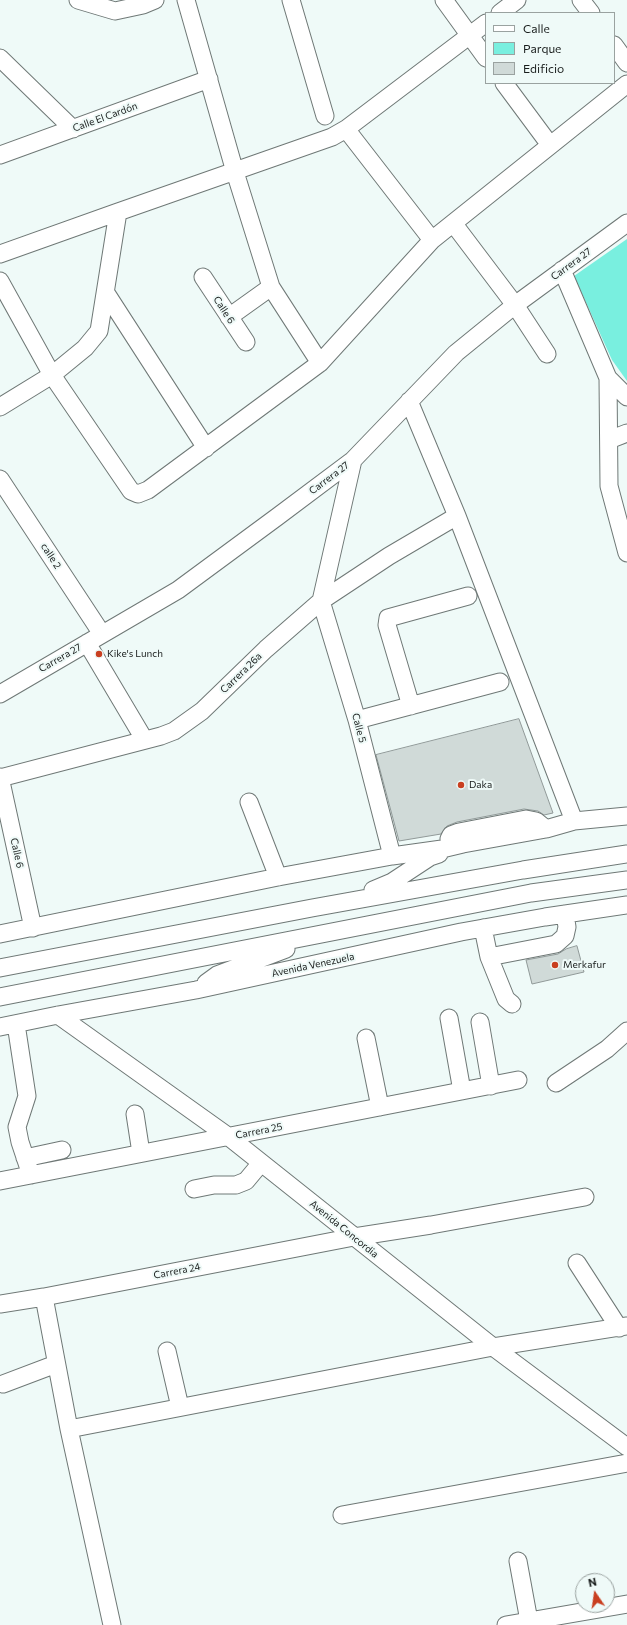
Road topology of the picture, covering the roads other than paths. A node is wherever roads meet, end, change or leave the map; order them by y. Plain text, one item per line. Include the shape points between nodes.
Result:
1 (78, 0) edge
2 (155, 0) edge
3 (186, 0) edge
4 (291, 0) edge
5 (444, 0) edge
6 (517, 0) edge
7 (581, 0) edge
8 (501, 12) edge
9 (590, 12) edge
10 (485, 25) edge
11 (470, 36) junction
12 (615, 46) edge
13 (485, 57) edge
14 (0, 58) edge
15 (627, 62) edge
16 (209, 79) junction
17 (505, 84) edge
18 (627, 84) edge
19 (325, 116) dead end
20 (73, 129) junction
21 (346, 129) junction
22 (550, 145) junction
23 (0, 155) edge
24 (235, 172) junction
25 (118, 212) junction
26 (453, 223) junction
27 (627, 223) edge
28 (432, 240) junction
29 (0, 254) edge
30 (562, 270) junction
31 (203, 277) dead end
32 (0, 281) edge
33 (271, 287) junction
34 (106, 293) junction
35 (515, 304) junction
36 (229, 317) junction
37 (246, 342) dead end
38 (547, 354) dead end
39 (320, 363) junction
40 (52, 375) junction
41 (608, 378) junction
42 (627, 397) edge
43 (409, 401) junction
44 (0, 407) edge
45 (627, 433) edge
46 (609, 440) junction
47 (206, 448) junction
48 (353, 460) junction
49 (0, 479) edge
50 (457, 516) junction
51 (627, 553) edge
52 (468, 596) dead end
53 (321, 601) junction
54 (102, 634) junction
55 (87, 643) junction
56 (500, 682) dead end
57 (0, 693) edge
58 (412, 706) junction
59 (357, 720) junction
60 (144, 739) junction
61 (0, 777) edge
62 (249, 802) dead end
63 (627, 816) edge
64 (574, 821) junction
65 (546, 829) junction
66 (463, 844) junction
67 (442, 849) junction
68 (627, 854) edge
69 (392, 856) junction
70 (278, 877) junction
71 (627, 880) edge
72 (340, 903) junction
73 (627, 905) edge
74 (565, 914) junction
75 (33, 928) junction
76 (483, 928) junction
77 (0, 934) edge
78 (324, 934) junction
79 (490, 957) junction
80 (0, 968) edge
81 (196, 990) junction
82 (0, 997) edge
83 (512, 1004) dead end
84 (58, 1014) junction
85 (450, 1018) dead end
86 (480, 1022) dead end
87 (8, 1025) edge
88 (627, 1031) edge
89 (366, 1038) dead end
90 (518, 1080) dead end
91 (556, 1083) dead end
92 (491, 1086) junction
93 (462, 1091) junction
94 (380, 1106) junction
95 (135, 1114) dead end
96 (229, 1137) junction
97 (62, 1150) dead end
98 (140, 1153) junction
99 (25, 1158) junction
100 (261, 1163) junction
101 (31, 1175) junction
102 (2, 1178) edge
103 (194, 1189) dead end
104 (585, 1197) dead end
105 (354, 1237) junction
106 (577, 1263) dead end
107 (44, 1297) junction
108 (0, 1304) edge
109 (623, 1327) edge
110 (493, 1347) junction
111 (166, 1351) dead end
112 (56, 1364) junction
113 (3, 1384) dead end
114 (180, 1408) junction
115 (69, 1429) junction
116 (624, 1441) edge
117 (627, 1463) edge
118 (342, 1515) dead end
119 (518, 1561) dead end
120 (627, 1604) edge
121 (529, 1621) junction
122 (112, 1625) edge
123 (506, 1625) edge

1 - 2 street via 115,11
3 - 16 street
4 - 19 street
5 - 11 street
6 - 8 street
7 - 9 street
10 - 11 street
11 - 13 street
11 - 21 street
12 - 15 street
14 - 20 street
16 - 20 street, Calle El Cardón
16 - 24 street
17 - 22 street
18 - 22 street
20 - 23 street, Calle El Cardón
21 - 24 street via 332,137
21 - 28 street
22 - 26 street
24 - 25 street
24 - 33 street
25 - 29 street
25 - 34 street
26 - 28 street
26 - 35 street
27 - 30 street, Carrera 27
28 - 39 street
30 - 35 street, Carrera 27
30 - 41 street
31 - 36 street, Calle 6
32 - 40 street
33 - 36 street
33 - 39 street
34 - 40 street via 99,331 85,348
34 - 47 street
35 - 38 street
35 - 43 street, Carrera 27 via 456,352
36 - 37 street, Calle 6
39 - 47 street
40 - 44 street
40 - 47 street via 131,492 138,494 148,490
41 - 42 street
41 - 46 street
43 - 48 street, Carrera 27
43 - 50 street
45 - 46 street
46 - 51 street via 609,486
48 - 53 street
48 - 54 street, Carrera 27 via 178,590
49 - 54 street, calle 2
50 - 53 street, Carrera 26a via 389,556
50 - 64 street
52 - 58 street via 388,618 387,625
53 - 59 street, Calle 5
53 - 60 street, Carrera 26a via 266,649 202,711 174,730
54 - 55 street, Carrera 27
55 - 57 street, Carrera 27
55 - 60 street
56 - 58 street
58 - 59 street
59 - 69 street, Calle 5
60 - 61 street, Carrera 26a
61 - 75 street, Calle 6
62 - 70 street
63 - 64 street
64 - 65 street
65 - 66 street
65 - 67 street via 536,821 526,819 459,832 451,836
66 - 67 street
66 - 72 street via 430,857 392,882
67 - 69 street
68 - 72 street via 515,871
69 - 70 street
70 - 75 street
71 - 78 street via 531,893
72 - 80 street
73 - 74 street, Avenida Venezuela
74 - 76 street, Avenida Venezuela
74 - 79 street via 568,927 556,944
75 - 77 street
76 - 79 street
76 - 81 street, Avenida Venezuela
78 - 81 street via 216,975
78 - 82 street
79 - 83 street via 506,999
81 - 84 street, Avenida Venezuela
84 - 87 street, Avenida Venezuela
84 - 96 street, Avenida Concordia
85 - 93 street
86 - 92 street
87 - 99 street via 27,1096 17,1128
88 - 91 street via 607,1049
89 - 94 street
90 - 92 street, Carrera 25
92 - 93 street, Carrera 25
93 - 94 street, Carrera 25
94 - 96 street, Carrera 25
95 - 98 street
96 - 98 street, Carrera 25
96 - 100 street, Avenida Concordia
97 - 99 street
98 - 101 street, Carrera 25
99 - 101 street
100 - 103 street via 246,1181 236,1185 214,1185
100 - 105 street, Avenida Concordia
101 - 102 street, Carrera 25
104 - 105 street, Carrera 24
105 - 107 street, Carrera 24
105 - 110 street, Avenida Concordia
106 - 109 street
107 - 108 street, Carrera 24
107 - 112 street
109 - 110 street
110 - 114 street
110 - 116 street, Avenida Concordia
111 - 114 street
112 - 113 street
112 - 115 street
114 - 115 street
115 - 122 street
117 - 118 street
119 - 121 street
120 - 121 street
121 - 123 street

